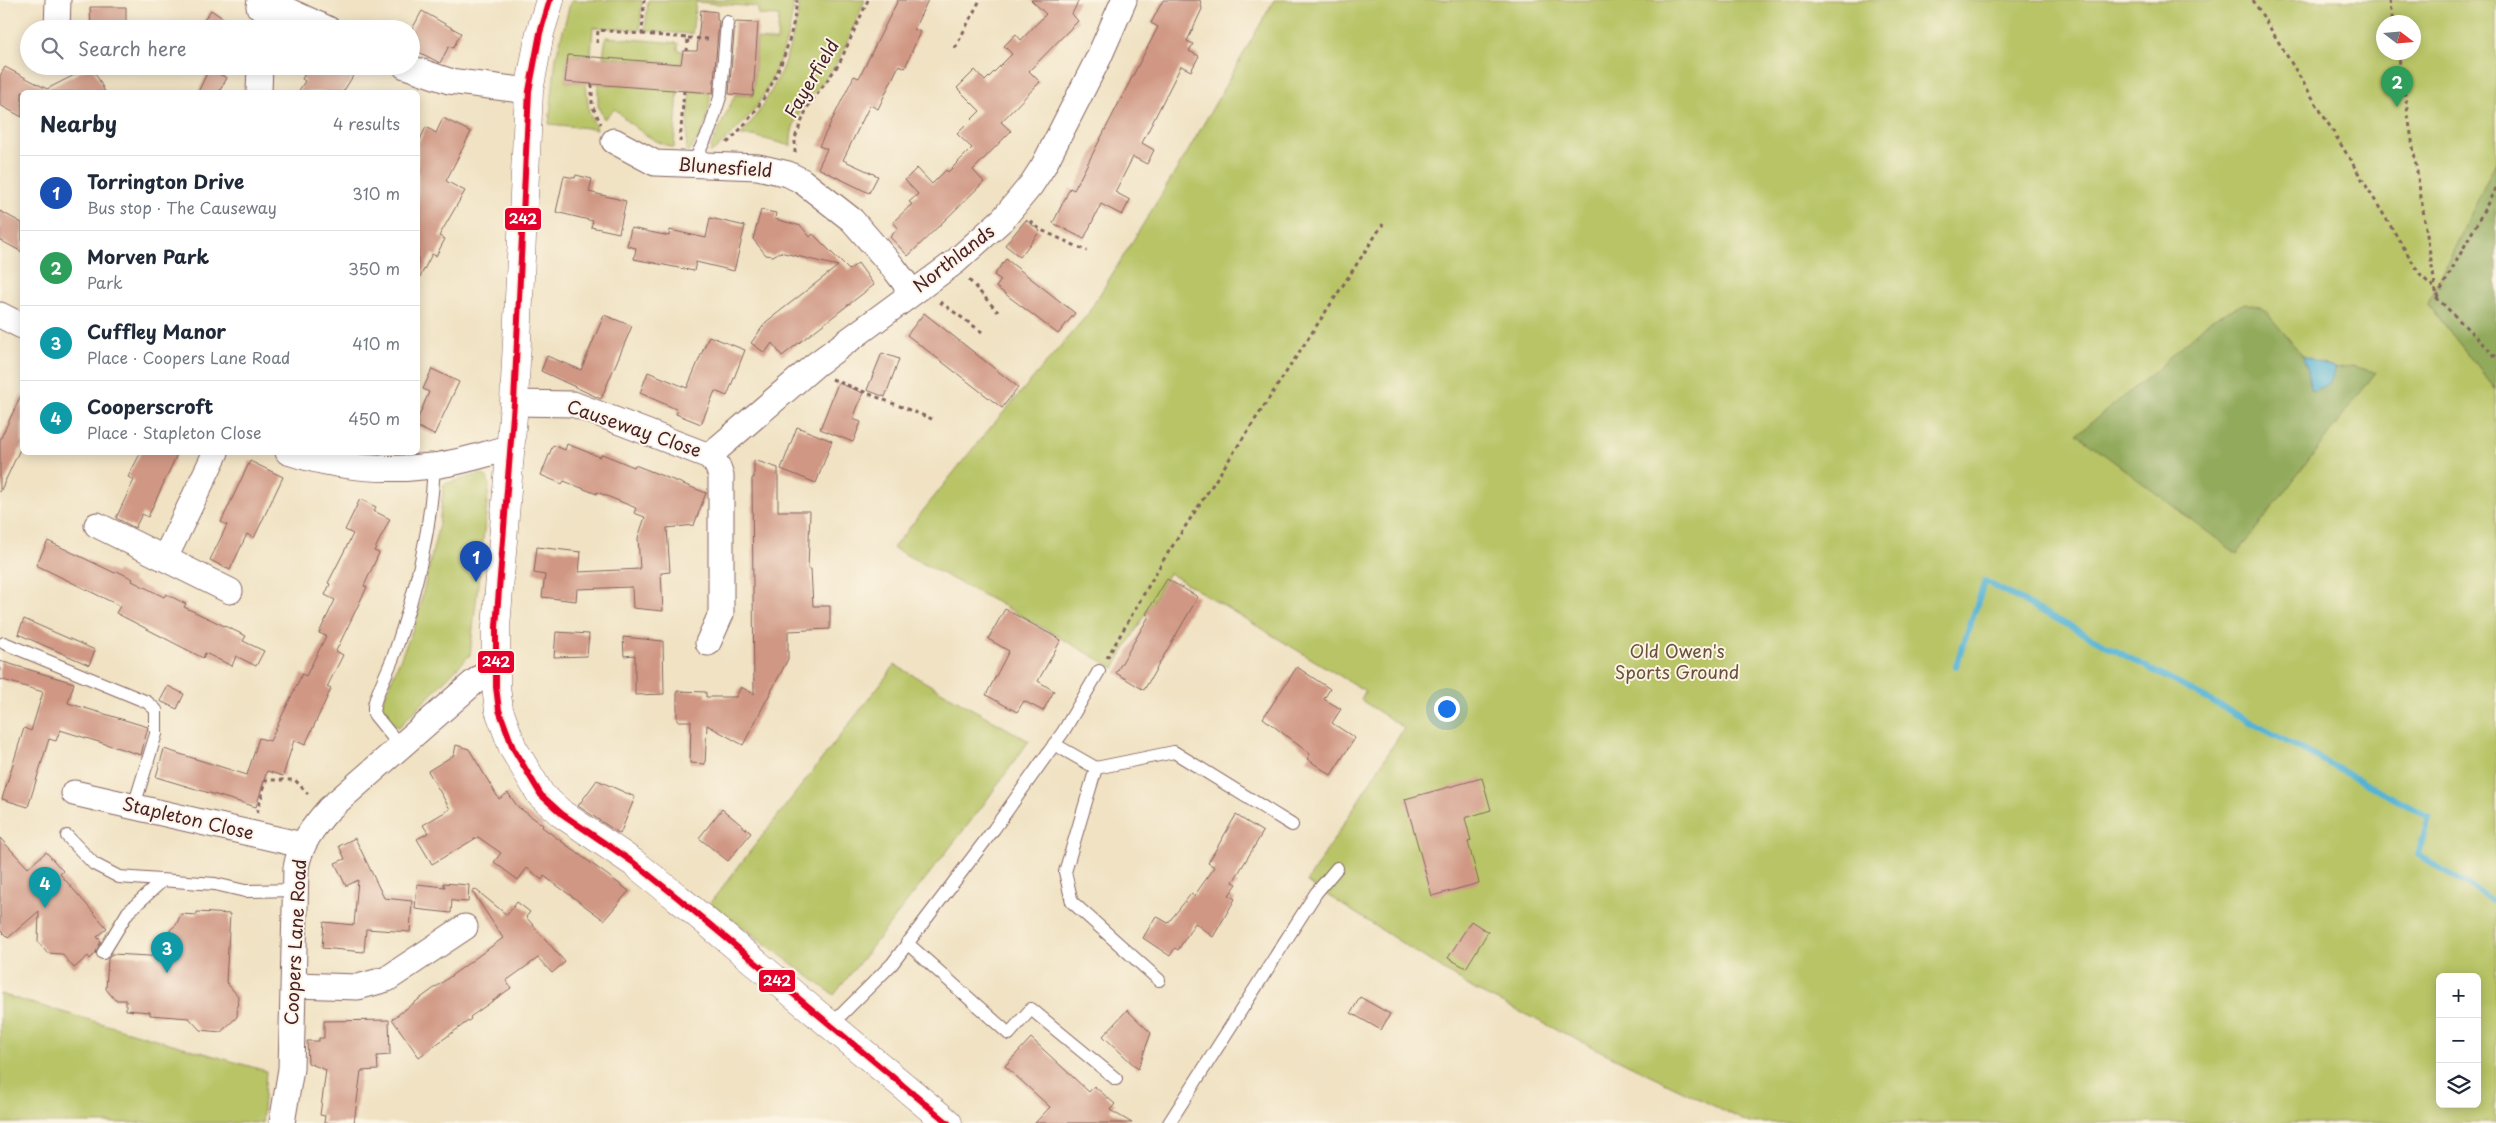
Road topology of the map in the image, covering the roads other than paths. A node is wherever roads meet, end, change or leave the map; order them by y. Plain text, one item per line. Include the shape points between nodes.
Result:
1 (58, 0) edge
2 (550, 0) edge
3 (1124, 0) edge
4 (260, 12) edge
5 (57, 20) edge
6 (308, 20) edge
7 (727, 22) dead end
8 (420, 71) edge
9 (260, 75) edge
10 (259, 90) edge
11 (529, 91) junction
12 (614, 141) road end
13 (692, 164) junction
14 (917, 289) junction
15 (0, 315) edge
16 (20, 325) edge
17 (514, 403) junction
18 (511, 448) junction
19 (215, 455) edge
20 (299, 455) edge
21 (709, 456) junction
22 (434, 466) junction
23 (97, 525) dead end
24 (165, 558) junction
25 (230, 591) dead end
26 (4, 643) dead end
27 (708, 643) dead end
28 (495, 667) junction
29 (1099, 671) road end
30 (1054, 744) junction
31 (400, 746) junction
32 (1096, 768) junction
33 (74, 793) dead end
34 (134, 806) junction
35 (1292, 824) dead end
36 (67, 836) dead end
37 (302, 845) junction
38 (1338, 868) dead end
39 (162, 881) junction
40 (295, 890) junction
41 (465, 927) dead end
42 (908, 943) junction
43 (103, 953) dead end
44 (1159, 980) dead end
45 (294, 985) junction
46 (832, 1024) junction
47 (1116, 1079) dead end
48 (282, 1123) edge
49 (948, 1123) edge
50 (1170, 1123) edge

1 - 5 street
2 - 11 main road
3 - 14 street, Northlands via 1091,73 1031,185 1013,208 955,262
4 - 6 street via 289,11
7 - 13 lane via 721,94 710,129
8 - 11 street via 450,80
9 - 10 street
11 - 17 main road
12 - 13 street, Blunesfield via 655,163
13 - 14 street, Blunesfield via 758,167 802,181 852,220
14 - 21 street, Northlands via 816,365
15 - 16 street
17 - 18 main road
17 - 21 street, Causeway Close via 573,404
18 - 22 street
18 - 28 main road
19 - 24 street
20 - 22 street via 364,468
21 - 27 street, Causeway Close via 721,476 721,614
22 - 31 lane via 424,557 410,610 374,705 374,714
23 - 24 street
24 - 25 street
26 - 34 lane via 148,702 156,710 156,734
28 - 31 street, Coopers Lane Road via 473,682
28 - 46 main road via 499,710 513,748 541,796 678,898
29 - 30 lane
30 - 32 lane
30 - 42 lane
31 - 37 street, Coopers Lane Road via 328,809
32 - 35 lane via 1174,752
32 - 44 lane via 1065,872 1072,902
33 - 34 street, Stapleton Close
34 - 37 street, Stapleton Close
36 - 39 lane via 94,864 119,877
37 - 40 street, Coopers Lane Road
38 - 50 lane via 1316,893
39 - 40 lane via 215,884 245,891
39 - 43 lane via 128,912
40 - 45 street, Coopers Lane Road
41 - 45 street via 387,979 358,987
42 - 46 lane via 892,964
42 - 47 lane via 1008,1034 1031,1009
45 - 48 street, Coopers Lane Road via 291,1069
46 - 49 main road

